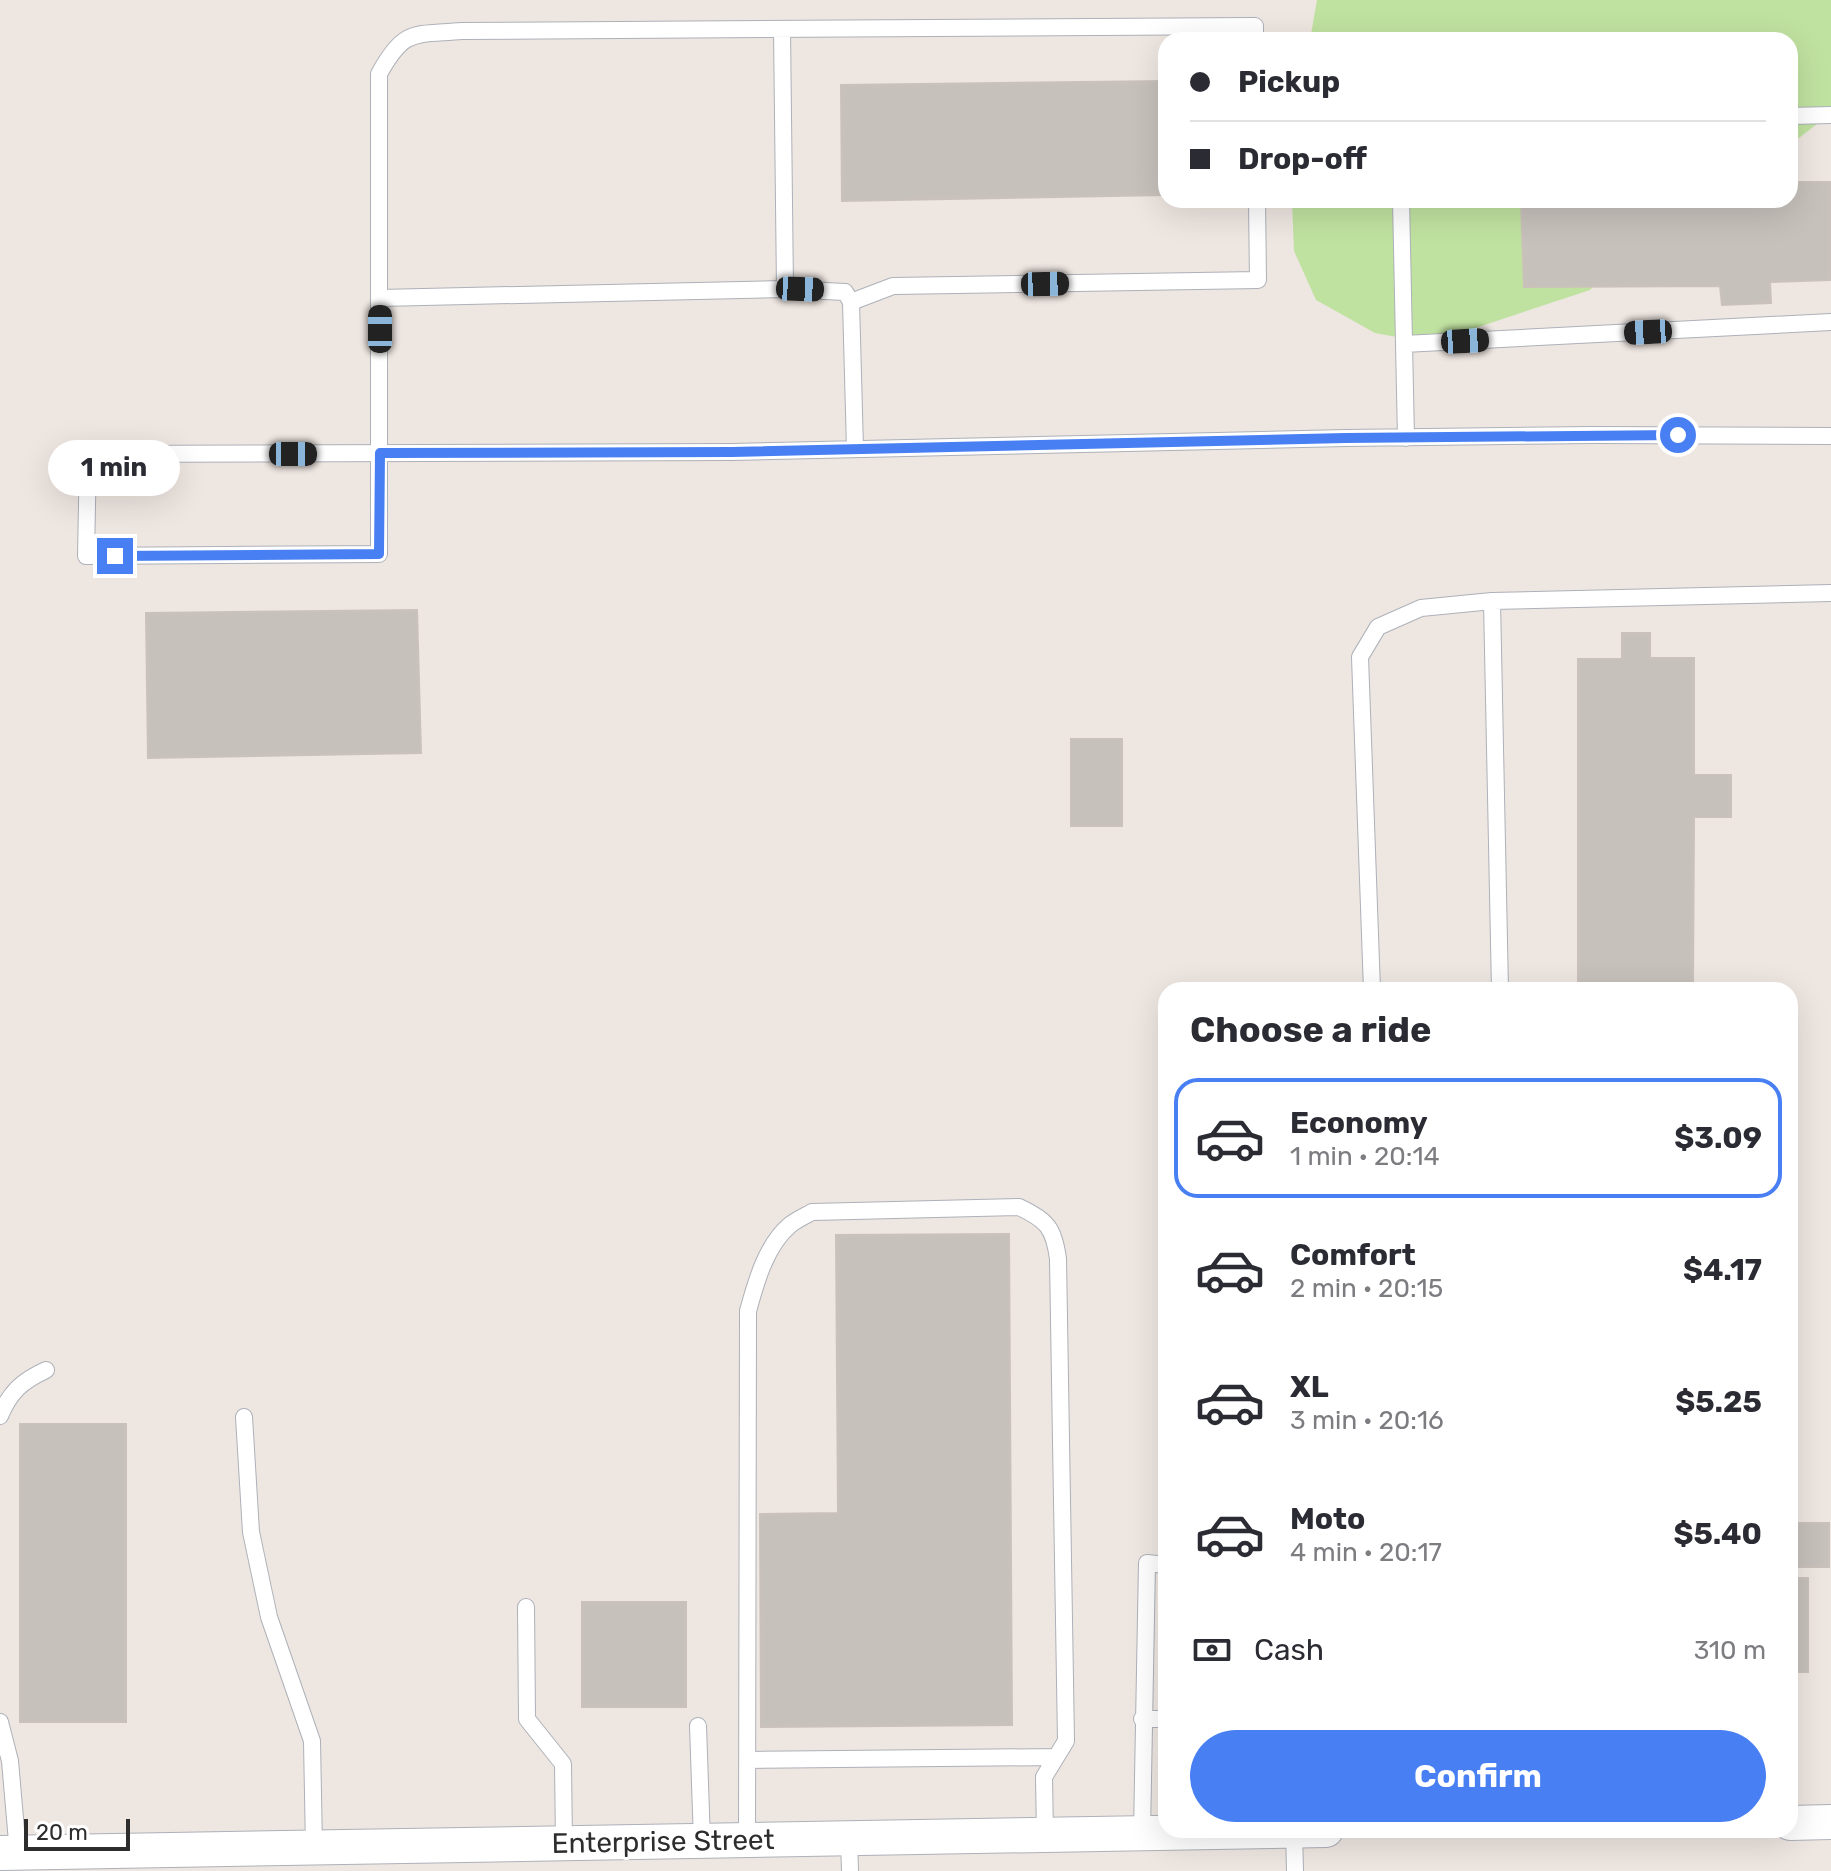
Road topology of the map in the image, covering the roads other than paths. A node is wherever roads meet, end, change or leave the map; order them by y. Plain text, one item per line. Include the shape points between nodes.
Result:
1 (782, 29) junction
2 (1255, 32) edge
3 (1831, 115) edge
4 (1798, 116) edge
5 (1257, 208) edge
6 (1401, 208) edge
7 (785, 289) junction
8 (380, 298) junction
9 (851, 302) junction
10 (1831, 322) edge
11 (1404, 344) junction
12 (1831, 436) edge
13 (1406, 438) junction
14 (855, 449) junction
15 (380, 453) junction
16 (1831, 593) edge
17 (1492, 601) junction
18 (1372, 982) edge
19 (1500, 982) edge
20 (46, 1370) dead end
21 (0, 1416) edge
22 (244, 1417) dead end
23 (1158, 1564) edge
24 (526, 1607) dead end
25 (1142, 1719) junction
26 (1158, 1719) edge
27 (0, 1722) edge
28 (698, 1726) dead end
29 (1056, 1757) junction
30 (748, 1760) junction
31 (1831, 1822) edge
32 (1798, 1823) edge
33 (1142, 1833) junction
34 (1158, 1833) edge
35 (1045, 1835) junction
36 (1294, 1838) edge
37 (747, 1840) junction
38 (702, 1841) junction
39 (564, 1843) junction
40 (293, 1852) junction
41 (9, 1853) edge
42 (849, 1855) edge
43 (1295, 1871) edge

1 - 2 lane via 1255,26
1 - 7 lane
1 - 8 lane via 462,31 414,35 393,48 379,74
3 - 4 lane
5 - 9 lane via 1258,280 893,286
6 - 11 lane
7 - 8 lane
7 - 9 lane via 835,290 845,292
8 - 15 lane
9 - 14 lane
10 - 11 lane
11 - 13 lane
12 - 13 lane
13 - 14 lane
14 - 15 lane
15 - 15 lane via 379,554 86,556 88,454
16 - 17 lane
17 - 18 lane via 1421,608 1378,627 1360,657
17 - 19 lane
20 - 21 lane via 15,1388
22 - 40 lane via 251,1532 269,1617 312,1741
23 - 25 lane via 1147,1563
24 - 39 lane via 527,1719 563,1764
25 - 26 lane
25 - 33 lane
27 - 41 lane via 10,1761
28 - 38 lane
29 - 30 lane
29 - 30 lane via 1066,1741 1058,1259 1055,1237 1040,1217 1019,1207 812,1212 789,1225 770,1250 748,1311
29 - 35 lane via 1044,1777
30 - 37 lane
31 - 32 street
33 - 34 street, Enterprise Street
33 - 35 street, Enterprise Street
35 - 42 street, Enterprise Street
36 - 43 lane
37 - 38 street, Enterprise Street
37 - 42 street, Enterprise Street
38 - 39 street, Enterprise Street
39 - 40 street, Enterprise Street
40 - 41 street, Enterprise Street

